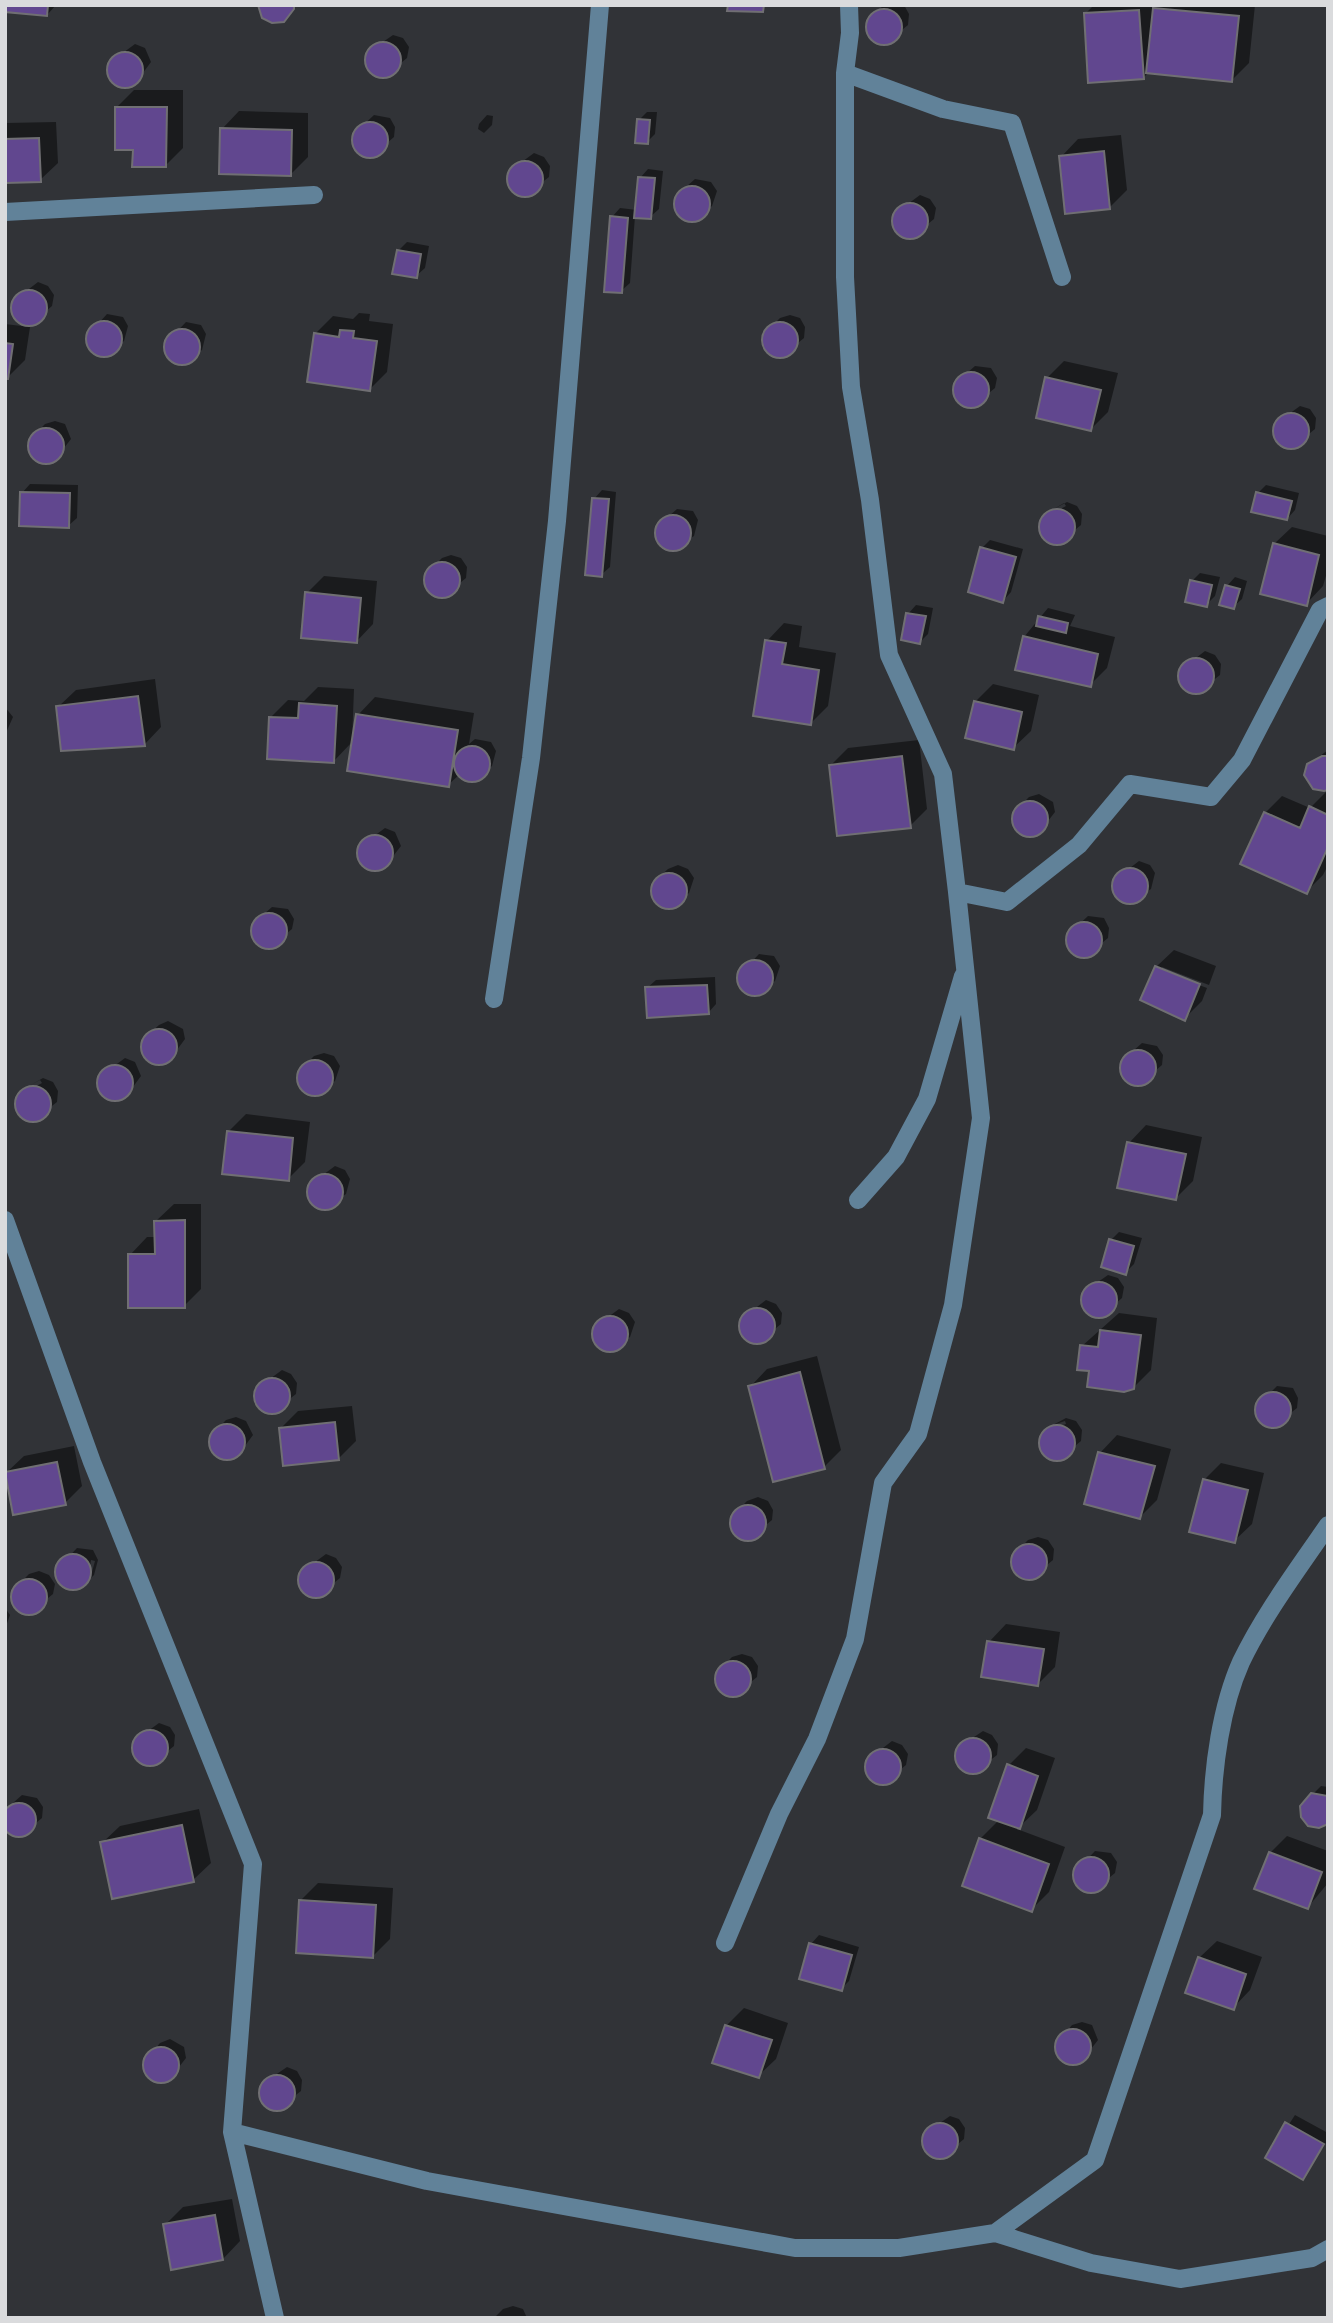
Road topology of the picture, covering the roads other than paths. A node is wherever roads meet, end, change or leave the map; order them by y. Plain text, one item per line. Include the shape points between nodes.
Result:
1 (600, 5) edge
2 (849, 5) edge
3 (845, 73) junction
4 (314, 195) dead end
5 (5, 212) edge
6 (1062, 277) dead end
7 (1328, 606) edge
8 (957, 892) junction
9 (965, 966) junction
10 (494, 999) dead end
11 (858, 1200) dead end
12 (5, 1220) edge
13 (1328, 1525) edge
14 (724, 1943) dead end
15 (232, 2132) junction
16 (995, 2233) junction
17 (1328, 2249) edge
18 (275, 2318) edge

1 - 10 street via 558,521 531,758
2 - 3 street
3 - 6 street via 943,109 1012,123
3 - 8 street via 845,277 852,387 889,655 943,774
4 - 5 street
7 - 8 street via 1320,610 1242,760 1211,797 1130,785 1079,845 1007,902
8 - 9 street
9 - 11 street via 928,1099 896,1157
9 - 14 street via 981,1118 953,1305 918,1434 883,1483 855,1639 817,1739
12 - 15 street via 92,1462 253,1864
13 - 16 street via 1240,1664 1214,1759 1212,1815 1095,2160
15 - 16 street via 427,2181 795,2248 899,2248
15 - 18 street
16 - 17 street via 1091,2263 1180,2279 1312,2258

